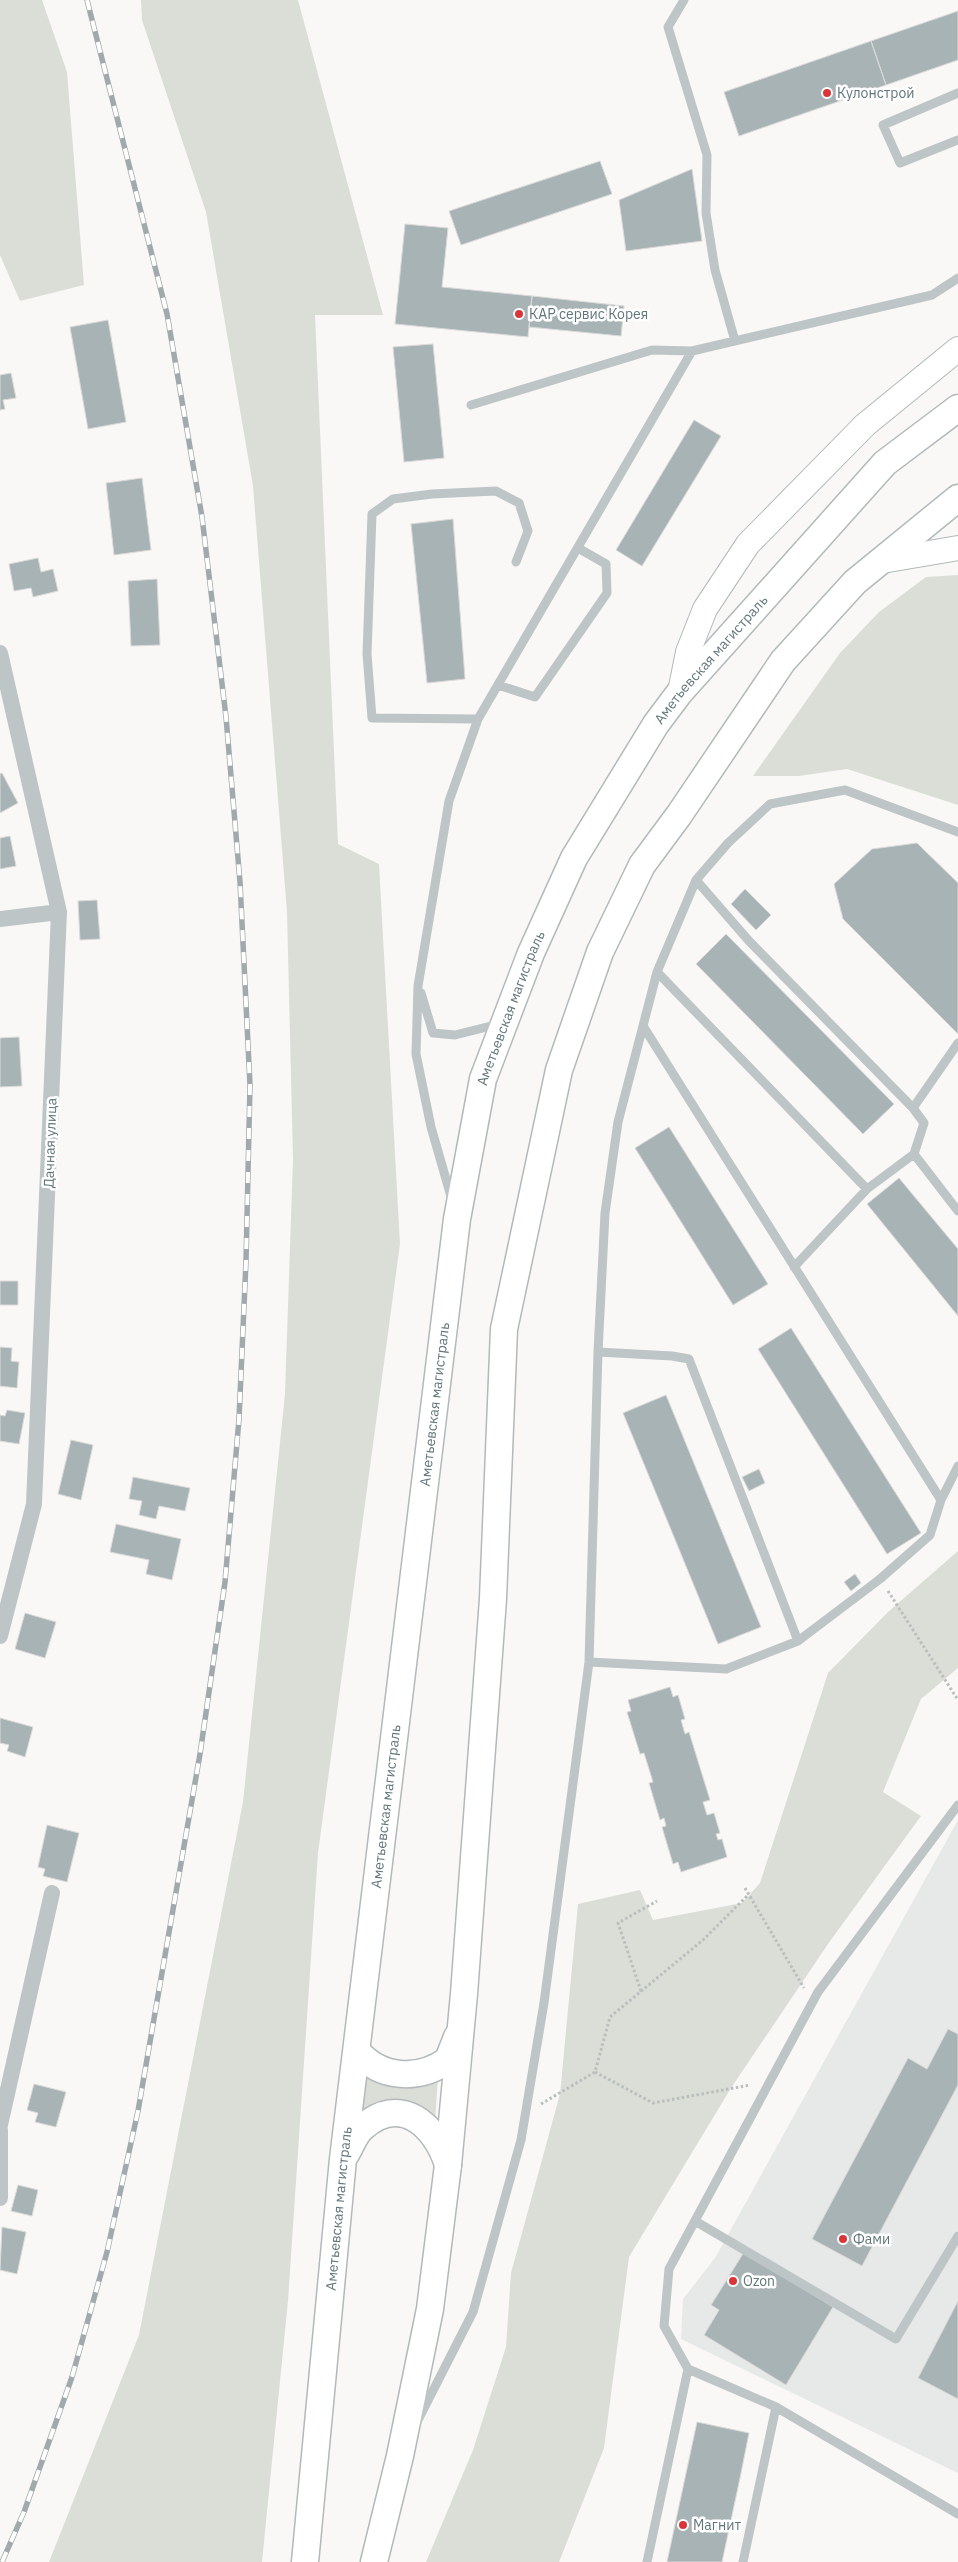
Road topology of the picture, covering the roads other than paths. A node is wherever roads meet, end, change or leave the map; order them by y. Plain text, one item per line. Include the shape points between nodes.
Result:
1 (684, 0) edge
2 (958, 93) edge
3 (958, 140) edge
4 (958, 278) edge
5 (735, 341) junction
6 (958, 349) edge
7 (692, 351) junction
8 (471, 405) dead end
9 (958, 408) edge
10 (958, 498) edge
11 (578, 548) junction
12 (958, 548) edge
13 (882, 561) junction
14 (516, 562) dead end
15 (0, 653) edge
16 (498, 685) junction
17 (680, 692) junction
18 (478, 719) junction
19 (958, 832) edge
20 (696, 880) junction
21 (59, 912) junction
22 (0, 918) edge
23 (657, 972) junction
24 (418, 986) junction
25 (503, 1023) junction
26 (643, 1026) junction
27 (958, 1043) edge
28 (914, 1108) junction
29 (914, 1154) junction
30 (867, 1189) junction
31 (958, 1211) edge
32 (457, 1219) junction
33 (794, 1267) junction
34 (598, 1352) junction
35 (958, 1466) edge
36 (941, 1500) junction
37 (0, 1636) edge
38 (798, 1641) junction
39 (589, 1662) junction
40 (958, 1805) edge
41 (52, 1893) dead end
42 (462, 2022) junction
43 (357, 2051) junction
44 (0, 2125) edge
45 (0, 2130) edge
46 (343, 2159) junction
47 (448, 2165) junction
48 (0, 2198) edge
49 (695, 2221) junction
50 (958, 2236) edge
51 (688, 2369) junction
52 (776, 2407) junction
53 (400, 2456) junction
54 (958, 2514) edge
55 (305, 2562) edge
56 (374, 2562) edge
57 (647, 2562) edge
58 (743, 2562) edge

1 - 5 lane via 668,27 707,155 706,213 715,270
2 - 3 lane via 883,125 900,163
4 - 5 lane via 932,295
5 - 7 lane
6 - 17 main road via 865,426 748,544 705,609 688,652
7 - 8 lane via 652,350
7 - 11 lane
9 - 17 main road, Аметьевская магистраль via 885,463
10 - 13 main road
11 - 16 lane
11 - 16 lane via 606,564 607,593 535,697
12 - 13 main road
13 - 42 main road via 855,582 783,661 642,865 600,952 559,1070 504,1329 493,1598
14 - 18 lane via 528,531 519,503 496,491 393,499 372,514 368,654 372,718
15 - 21 street, Дачная улица
16 - 18 lane
17 - 25 main road, Аметьевская магистраль via 656,724 574,858
18 - 24 lane via 449,801
19 - 20 lane via 845,790 770,804 728,843
20 - 23 lane
20 - 28 lane via 748,942
21 - 22 street
21 - 37 street, Дачная улица via 34,1504
23 - 26 lane
23 - 30 lane
24 - 25 lane via 433,1033 455,1035
24 - 32 lane via 416,1054 431,1127
25 - 32 main road, Аметьевская магистраль via 483,1079
26 - 33 lane
26 - 34 lane via 618,1122 608,1194
27 - 28 lane
28 - 29 lane via 924,1123
29 - 30 lane
29 - 31 lane
30 - 33 lane
32 - 43 main road, Аметьевская магистраль
33 - 36 lane
34 - 38 lane via 689,1359
34 - 39 lane
35 - 36 lane
36 - 38 lane via 930,1535 880,1579
38 - 39 lane via 726,1669
39 - 53 lane via 544,2003 521,2140 474,2312
40 - 49 lane via 812,2002
41 - 44 street
42 - 43 main road via 448,2060 420,2074 401,2074 373,2067
42 - 47 main road
43 - 46 main road, Аметьевская магистраль
45 - 48 street
46 - 47 main road via 361,2129 376,2118 404,2112 435,2137
46 - 55 main road, Аметьевская магистраль
47 - 53 main road via 430,2309
49 - 50 lane via 896,2339
49 - 51 lane via 669,2269 664,2326
51 - 52 lane
51 - 57 lane
52 - 54 lane
52 - 58 lane
53 - 56 main road

